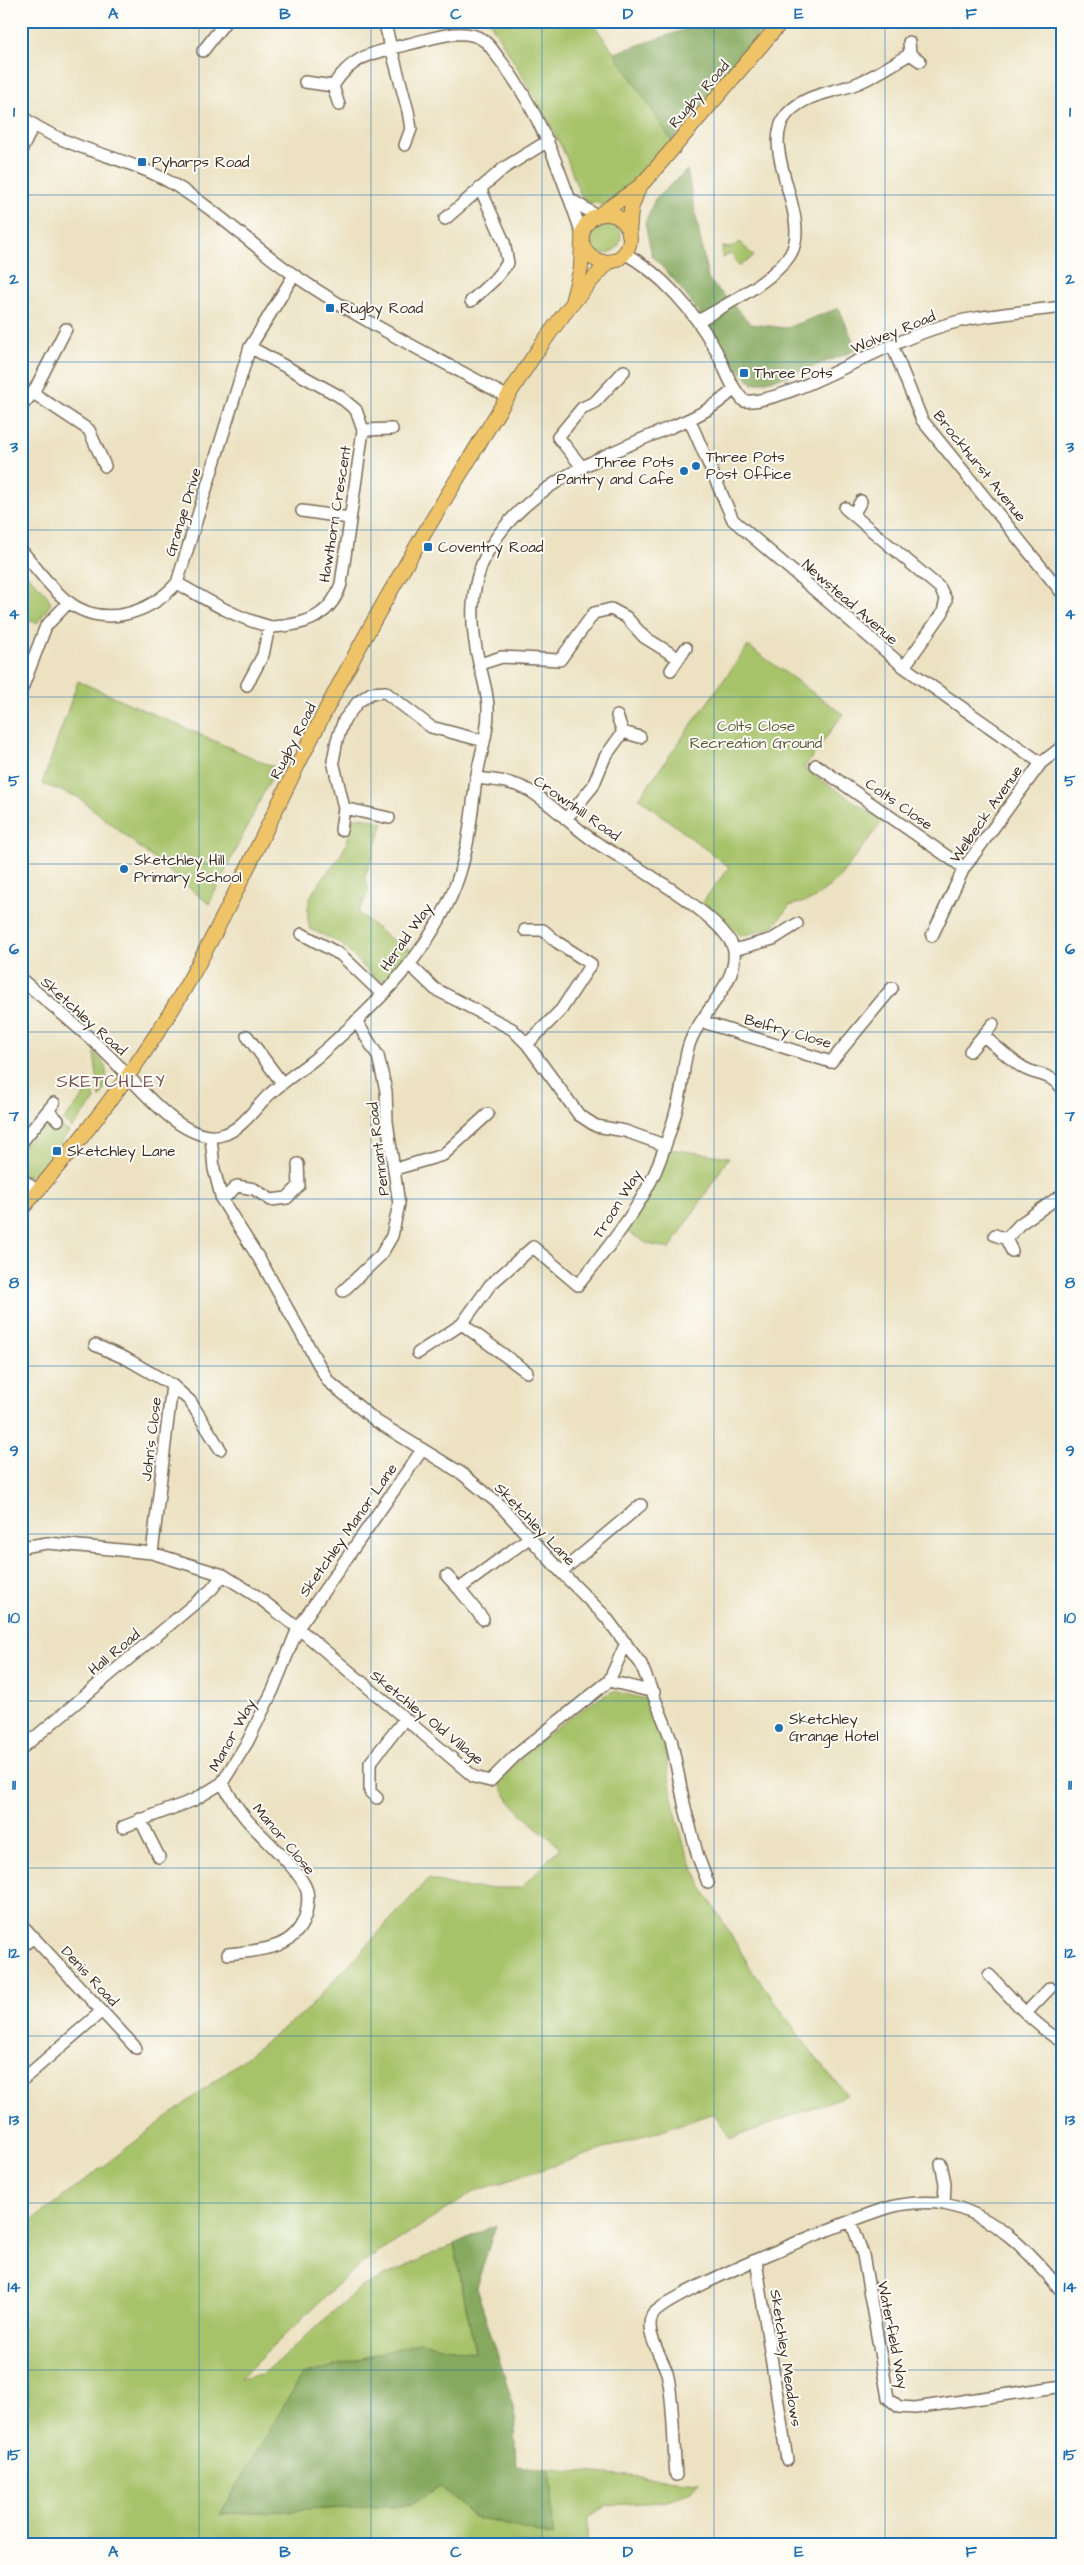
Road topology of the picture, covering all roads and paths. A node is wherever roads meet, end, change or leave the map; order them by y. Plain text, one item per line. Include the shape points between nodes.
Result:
1 (226, 21) edge
2 (384, 21) edge
3 (782, 21) edge
4 (909, 42) dead end
5 (391, 49) junction
6 (204, 51) dead end
7 (910, 54) junction
8 (920, 61) dead end
9 (306, 82) dead end
10 (333, 86) junction
11 (339, 105) dead end
12 (21, 116) edge
13 (33, 126) junction
14 (548, 140) junction
15 (405, 145) dead end
16 (21, 151) edge
17 (640, 186) junction
18 (480, 188) junction
19 (570, 199) junction
20 (598, 215) junction
21 (445, 220) dead end
22 (629, 234) junction
23 (582, 238) junction
24 (624, 253) junction
25 (610, 262) junction
26 (294, 275) junction
27 (572, 301) junction
28 (471, 302) dead end
29 (1063, 307) edge
30 (698, 321) junction
31 (66, 329) dead end
32 (892, 345) junction
33 (250, 347) junction
34 (624, 371) dead end
35 (733, 390) junction
36 (33, 393) junction
37 (508, 397) junction
38 (21, 407) edge
39 (690, 421) junction
40 (392, 429) dead end
41 (364, 430) junction
42 (105, 466) dead end
43 (582, 467) junction
44 (861, 501) dead end
45 (302, 511) dead end
46 (349, 518) junction
47 (21, 550) edge
48 (177, 583) junction
49 (1063, 594) edge
50 (68, 602) junction
51 (269, 627) junction
52 (686, 648) dead end
53 (678, 658) junction
54 (480, 664) junction
55 (904, 667) junction
56 (671, 670) dead end
57 (247, 685) dead end
58 (21, 691) edge
59 (617, 716) dead end
60 (623, 732) junction
61 (640, 737) dead end
62 (484, 741) junction
63 (1063, 746) edge
64 (1041, 763) junction
65 (816, 765) dead end
66 (476, 778) junction
67 (344, 808) junction
68 (389, 818) dead end
69 (566, 819) junction
70 (341, 830) dead end
71 (964, 868) junction
72 (796, 924) dead end
73 (525, 930) dead end
74 (302, 934) dead end
75 (932, 936) dead end
76 (734, 950) junction
77 (409, 964) junction
78 (21, 980) edge
79 (892, 988) dead end
80 (382, 994) junction
81 (356, 1021) junction
82 (703, 1022) junction
83 (993, 1024) dead end
84 (247, 1036) dead end
85 (985, 1037) junction
86 (526, 1044) junction
87 (970, 1051) dead end
88 (127, 1075) junction
89 (282, 1083) junction
90 (1063, 1089) edge
91 (488, 1114) dead end
92 (58, 1120) dead end
93 (211, 1137) junction
94 (21, 1143) edge
95 (664, 1145) junction
96 (298, 1164) dead end
97 (395, 1170) junction
98 (21, 1178) edge
99 (37, 1191) junction
100 (1063, 1194) edge
101 (222, 1200) junction
102 (21, 1210) edge
103 (1012, 1251) dead end
104 (343, 1291) dead end
105 (462, 1324) junction
106 (96, 1345) dead end
107 (418, 1353) dead end
108 (527, 1372) dead end
109 (172, 1385) junction
110 (220, 1449) dead end
111 (422, 1450) junction
112 (641, 1505) dead end
113 (529, 1538) junction
114 (21, 1547) edge
115 (152, 1553) junction
116 (560, 1572) junction
117 (223, 1575) junction
118 (446, 1576) dead end
119 (459, 1589) junction
120 (484, 1619) dead end
121 (298, 1628) junction
122 (626, 1643) junction
123 (609, 1681) junction
124 (654, 1692) junction
125 (404, 1720) junction
126 (21, 1750) edge
127 (222, 1783) junction
128 (377, 1798) dead end
129 (140, 1819) junction
130 (123, 1827) dead end
131 (159, 1857) dead end
132 (708, 1883) dead end
133 (21, 1924) edge
134 (34, 1937) junction
135 (21, 1946) edge
136 (228, 1954) dead end
137 (989, 1974) dead end
138 (1050, 1988) dead end
139 (102, 2012) junction
140 (1026, 2013) junction
141 (1063, 2042) edge
142 (136, 2048) dead end
143 (21, 2082) edge
144 (941, 2164) dead end
145 (944, 2204) junction
146 (851, 2221) junction
147 (756, 2260) junction
148 (1063, 2292) edge
149 (1063, 2386) edge
150 (787, 2460) dead end
151 (676, 2475) dead end

1 - 6 street
2 - 5 street
3 - 17 main road, Rugby Road
4 - 7 street
5 - 10 street via 350,64
5 - 14 street via 453,34 484,40 514,78
5 - 15 street via 411,129
7 - 8 street
7 - 30 street via 854,84 806,98 787,113 778,140 796,228 791,253 784,263 746,292
9 - 10 street
10 - 11 street
12 - 13 street
13 - 16 street
13 - 26 street via 74,146 171,182 199,200
14 - 18 street
14 - 19 street
17 - 20 main road, Rugby Road
17 - 22 main road, Rugby Road via 631,209
18 - 21 street
18 - 28 street via 504,242 508,263
19 - 20 street
19 - 23 street
20 - 22 main road via 615,216
20 - 23 main road via 587,223
22 - 24 main road via 629,244
23 - 25 main road via 592,258
23 - 27 main road, Rugby Road via 581,268
24 - 25 main road
24 - 30 street via 667,286
25 - 27 main road, Rugby Road
26 - 33 street, Grange Drive
26 - 37 street via 397,338
27 - 37 main road, Rugby Road
29 - 32 street, Wolvey Road via 963,321
30 - 35 street via 724,366
31 - 36 street
32 - 35 street, Wolvey Road via 830,374 756,402 744,401
32 - 49 street, Brockhurst Avenue via 922,420
33 - 41 street, Hawthorn Crescent via 338,396 356,410
33 - 48 street, Grange Drive
34 - 43 street via 594,402 577,414 558,437
35 - 39 street
36 - 38 street
36 - 42 street via 89,430
37 - 88 main road, Rugby Road via 421,538 317,727 227,910 180,995
39 - 43 street
39 - 55 street, Newstead Avenue via 733,520
40 - 41 street
41 - 46 street, Hawthorn Crescent
43 - 54 street, Herald Way via 532,499 503,528 486,554 479,572 472,612
44 - 55 street via 849,511 940,588 946,600 943,612
45 - 46 street
46 - 51 street, Hawthorn Crescent via 341,584 328,608 304,624
47 - 50 street, Grange Drive via 48,584
48 - 50 street, Grange Drive via 164,598 141,610 112,616 87,611
48 - 51 street, Hawthorn Crescent via 212,603
50 - 58 street via 46,626
51 - 57 street via 263,655
52 - 53 street
53 - 54 street via 656,646 626,617 611,609 594,613 560,660 502,656
53 - 56 street
54 - 62 street, Herald Way via 488,706
55 - 64 street, Newstead Avenue
59 - 60 street
60 - 61 street
60 - 69 street via 605,757 593,786
62 - 66 street, Herald Way
62 - 67 street via 432,727 385,692 371,693 358,702 344,720 337,740 333,761
63 - 64 street, Welbeck Avenue
64 - 71 street, Welbeck Avenue
65 - 71 street, Colts Close
66 - 69 street, Crownhill Road via 526,789
66 - 77 street, Herald Way via 468,842 456,884 438,922
67 - 68 street
67 - 70 street
69 - 76 street, Crownhill Road via 713,919
71 - 75 street, Welbeck Avenue
72 - 76 street via 773,939
73 - 86 street via 543,930 591,964 561,1010
74 - 80 street via 341,955
76 - 82 street, Troon Way via 732,972
77 - 80 street, Herald Way
77 - 86 street via 435,989 512,1029
78 - 88 street, Sketchley Road via 111,1057
79 - 82 street, Belfry Close via 831,1062
80 - 81 street, Herald Way
81 - 89 street, Herald Way
81 - 97 street, Pennant Road via 378,1056 386,1091 387,1122
82 - 95 street, Troon Way via 690,1041 680,1092
83 - 85 street
84 - 89 street
85 - 87 street
85 - 90 street via 1024,1068 1043,1073
86 - 95 street via 579,1115 596,1126 625,1131
88 - 93 street via 173,1119 192,1131
88 - 99 main road, Rugby Road via 81,1139
89 - 93 street, Herald Way via 229,1133
91 - 97 street via 443,1155
92 - 94 street via 51,1107
93 - 101 street, Sketchley Lane via 214,1169
95 - 105 street, Troon Way via 645,1193 578,1285 533,1247 490,1285
96 - 101 street via 299,1186 288,1198 271,1200 254,1189 237,1186
97 - 104 street, Pennant Road via 399,1204 392,1236 381,1255
98 - 99 street
99 - 102 main road, Rugby Road
100 - 103 street via 1000,1237
101 - 111 street, Sketchley Lane via 263,1265 328,1381 376,1421
105 - 107 street
105 - 108 street
106 - 109 street, John's Close
109 - 110 street via 190,1401
109 - 115 street, John's Close
111 - 113 street, Sketchley Lane via 461,1473 499,1504
111 - 121 street, Sketchley Manor Lane
112 - 116 street
113 - 116 street, Sketchley Lane
113 - 119 street
114 - 115 street, Sketchley Old Village via 48,1543
115 - 117 street, Sketchley Old Village
116 - 122 street, Sketchley Lane via 605,1616
117 - 121 street, Sketchley Old Village
117 - 126 street, Hall Road via 211,1590
118 - 119 street
119 - 120 street
121 - 125 street, Sketchley Old Village
121 - 127 street, Manor Way via 248,1741
122 - 123 street, Sketchley Old Village
122 - 124 street, Sketchley Lane via 641,1664
123 - 124 street
123 - 125 street, Sketchley Old Village via 515,1756 490,1781 474,1777
124 - 132 street, Sketchley Lane via 671,1739 685,1808
125 - 128 street via 370,1763 370,1792
127 - 129 street, Manor Way via 194,1800
127 - 136 street, Manor Close via 246,1820 296,1873 307,1890 308,1907 302,1924 284,1944 271,1949
129 - 130 street, Manor Way
129 - 131 street
133 - 134 street, Denis Road
134 - 135 street
134 - 139 street, Denis Road
137 - 140 street
138 - 140 street
139 - 142 street, Denis Road
139 - 143 street
140 - 141 street
144 - 145 street via 945,2183
145 - 146 street via 915,2203 886,2208
145 - 148 street via 993,2223 1015,2240
146 - 147 street
146 - 149 street, Waterfield Way via 862,2254 888,2398 899,2407 915,2408
147 - 150 street, Sketchley Meadows
147 - 151 street via 680,2296 653,2314 650,2323 652,2336 667,2375

